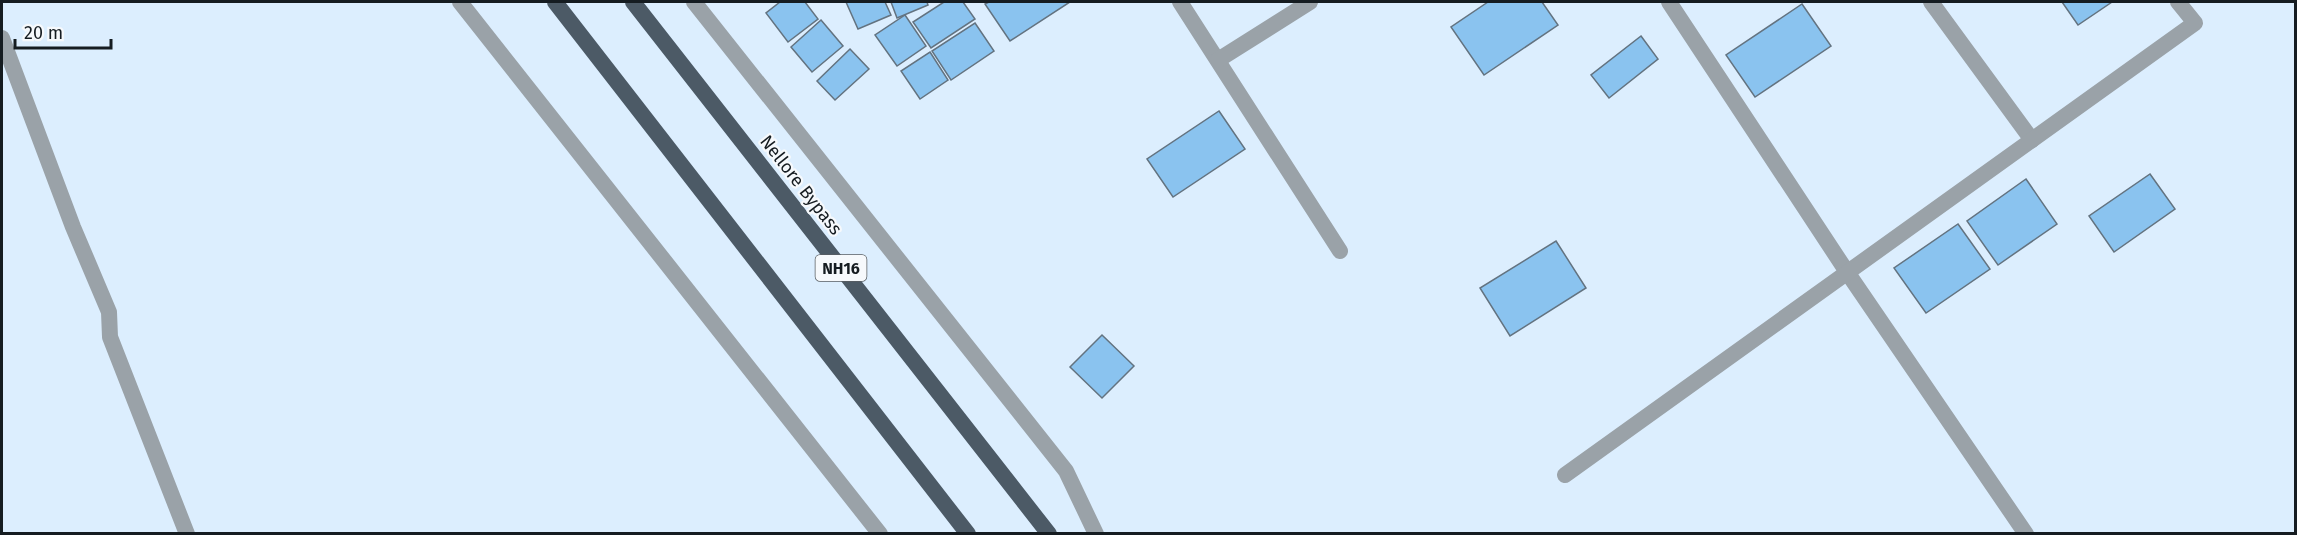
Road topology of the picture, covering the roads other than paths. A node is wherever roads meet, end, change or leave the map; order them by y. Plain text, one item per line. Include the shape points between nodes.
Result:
1 (460, 2) edge
2 (555, 2) edge
3 (633, 2) edge
4 (694, 2) edge
5 (1180, 2) edge
6 (1310, 2) edge
7 (1669, 2) edge
8 (1931, 2) edge
9 (2178, 2) edge
10 (2, 38) edge
11 (1218, 60) junction
12 (2032, 140) junction
13 (1340, 251) dead end
14 (1847, 272) junction
15 (1565, 475) dead end
16 (187, 534) edge
17 (880, 534) edge
18 (968, 534) edge
19 (1049, 534) edge
20 (1096, 534) edge
21 (2026, 534) edge

1 - 17 street
2 - 18 highway
3 - 19 highway, Nellore Bypass / NH16
4 - 20 street via 1066,471
5 - 11 street
6 - 11 street
7 - 14 street
8 - 12 street
9 - 12 street via 2195,23
10 - 16 street via 109,312 110,337
11 - 13 street
12 - 14 street
14 - 15 street
14 - 21 street

